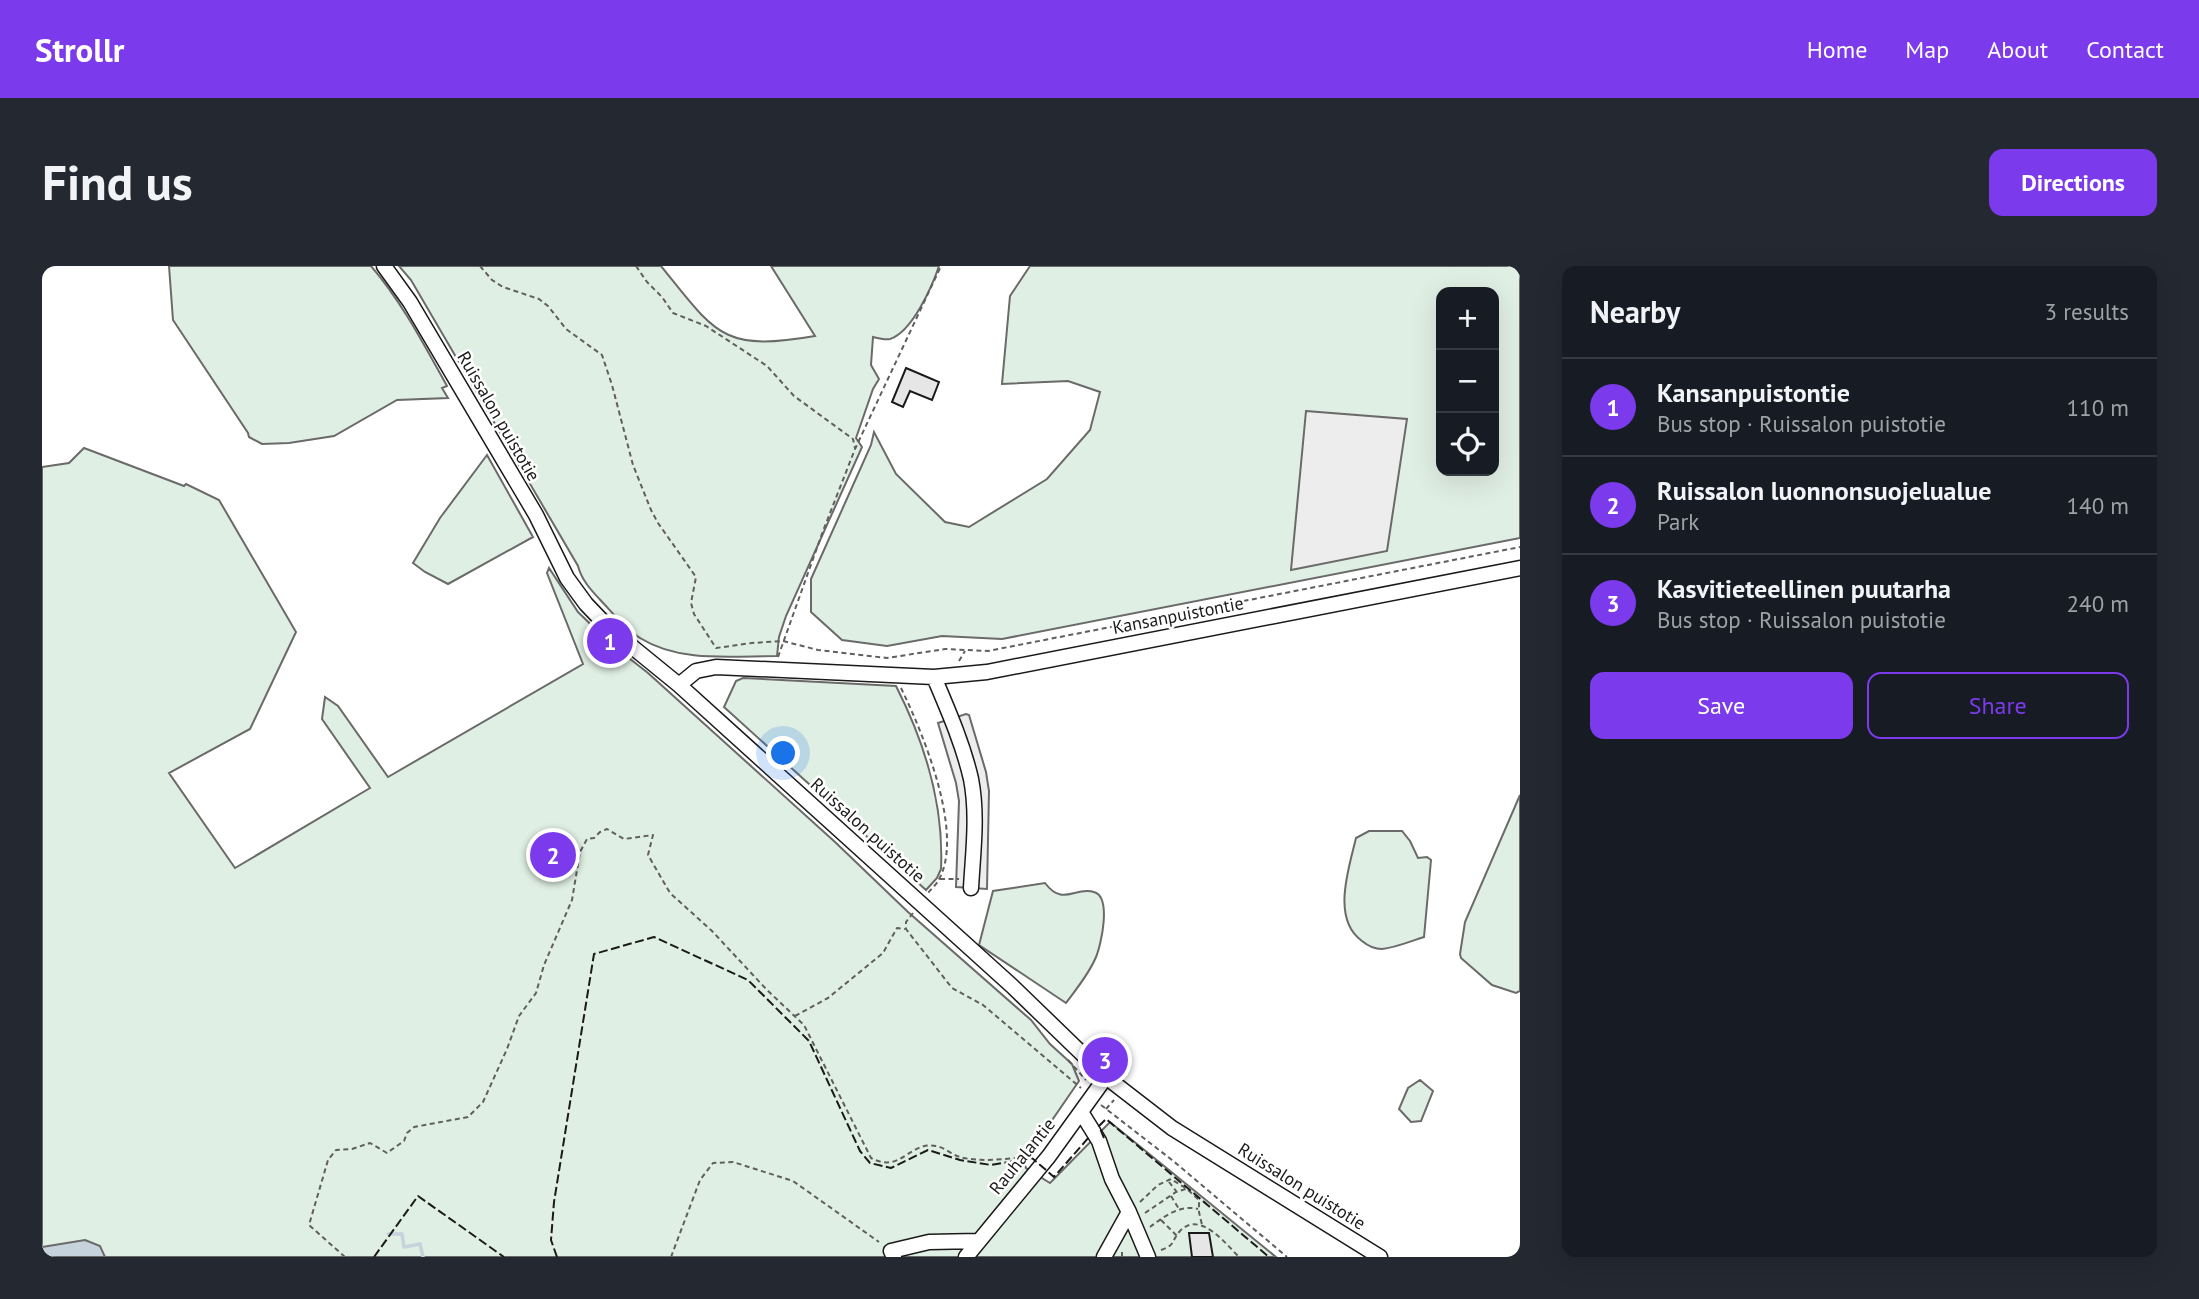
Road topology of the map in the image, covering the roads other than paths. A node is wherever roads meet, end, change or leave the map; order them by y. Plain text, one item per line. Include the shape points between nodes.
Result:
1 (384, 266) edge
2 (1520, 569) edge
3 (934, 677) junction
4 (679, 685) junction
5 (971, 883) road end
6 (1106, 1077) junction
7 (1081, 1112) junction
8 (1134, 1223) junction
9 (978, 1241) junction
10 (892, 1254) edge
11 (966, 1257) edge
12 (1104, 1257) edge
13 (1148, 1257) edge
14 (1380, 1257) edge

1 - 4 street, Ruissalon puistotie via 536,515 567,578 609,628
2 - 3 street, Kansanpuistontie via 987,672
3 - 4 street, Kansanpuistontie via 716,667 696,671
3 - 5 street via 971,780 975,816
4 - 6 street, Ruissalon puistotie
6 - 7 street, Rauhalantie
6 - 14 street, Ruissalon puistotie via 1172,1128
7 - 8 street via 1099,1141
7 - 9 street, Rauhalantie
8 - 12 street
8 - 13 street
9 - 10 street via 929,1242
9 - 11 street, Rauhalantie

